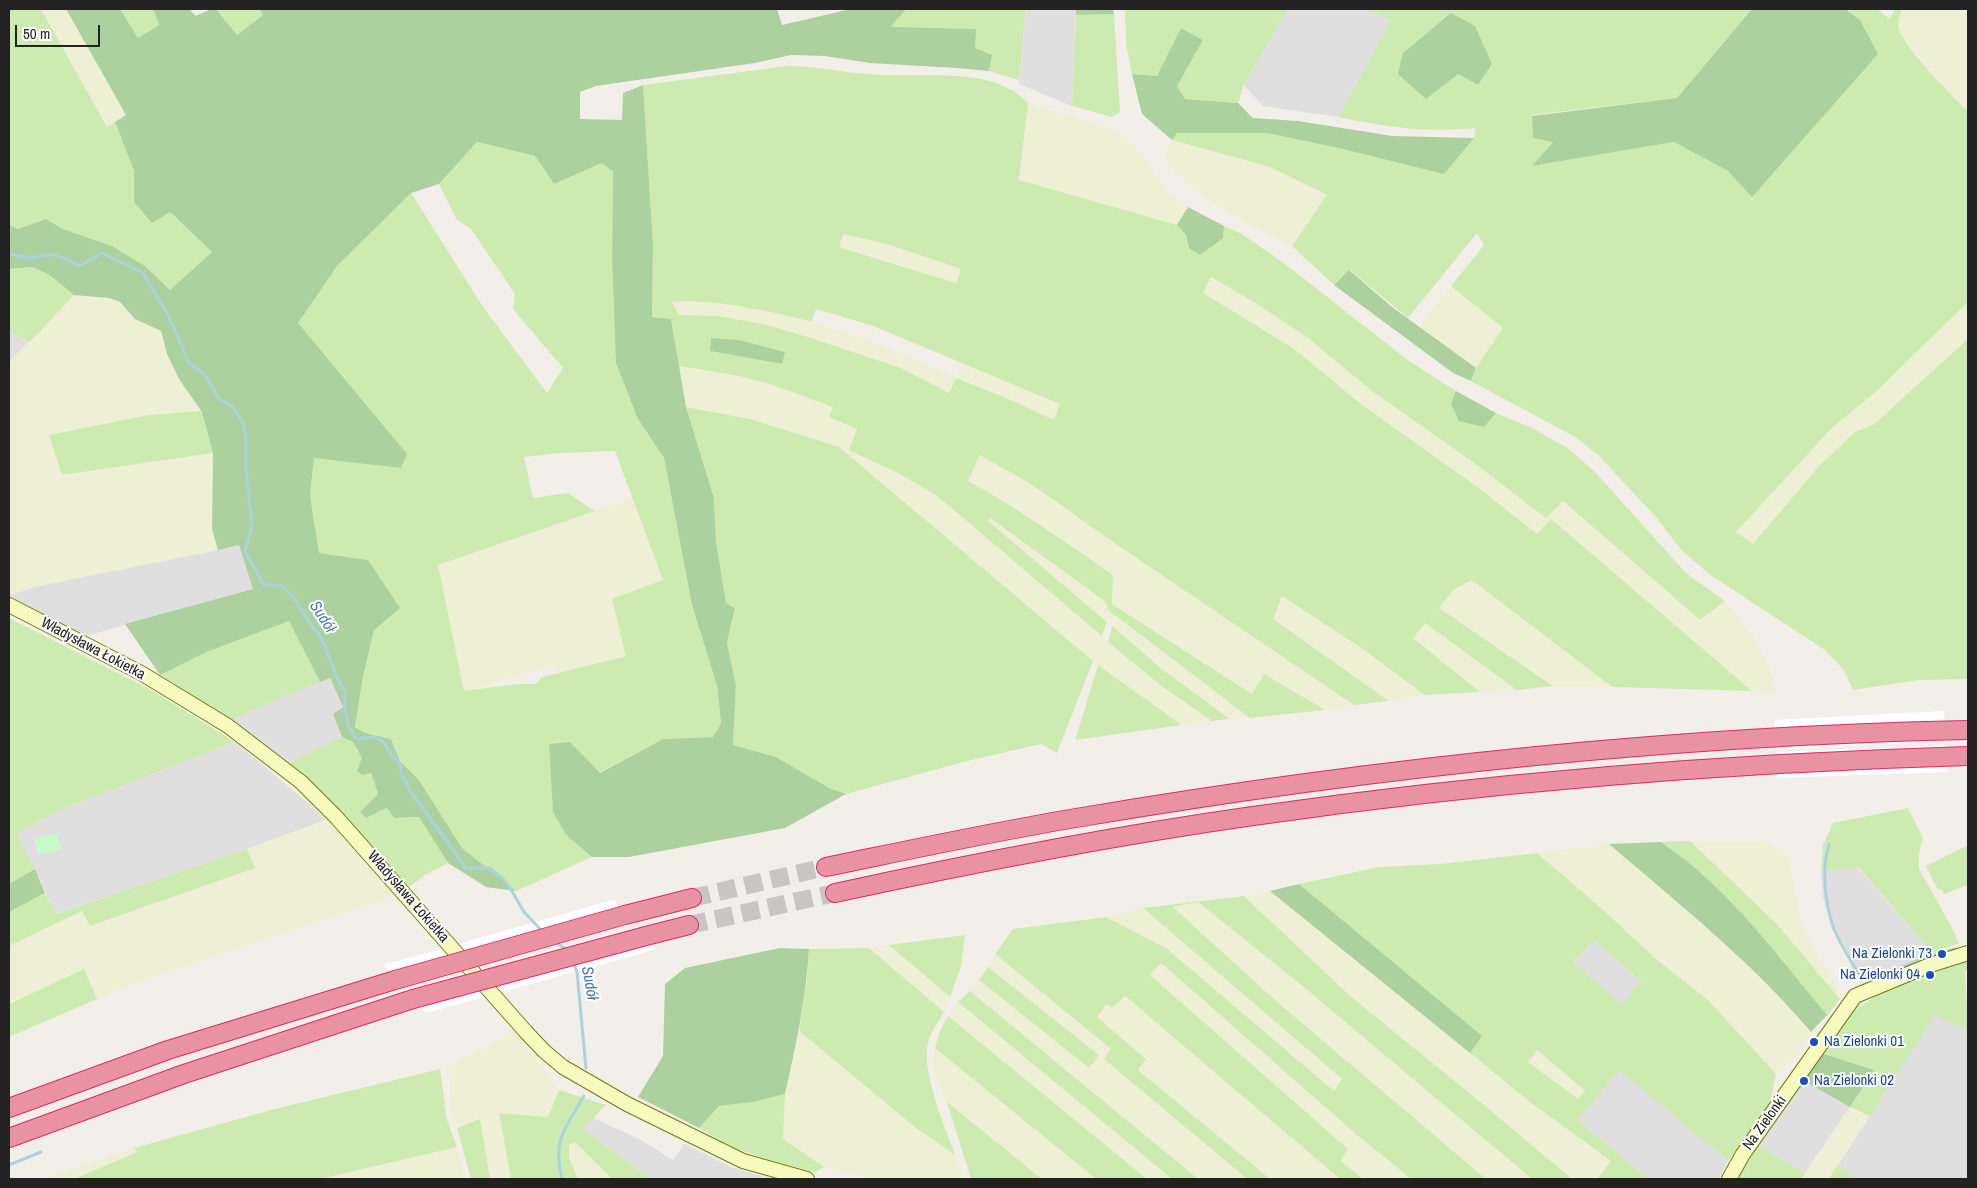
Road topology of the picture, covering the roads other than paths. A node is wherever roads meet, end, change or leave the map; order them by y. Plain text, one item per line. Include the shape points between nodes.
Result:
1 (9, 605) edge
2 (1968, 730) edge
3 (1968, 756) edge
4 (826, 867) tunnel mouth
5 (835, 893) tunnel mouth
6 (692, 898) tunnel mouth
7 (689, 925) tunnel mouth
8 (1968, 952) edge
9 (9, 1108) edge
10 (9, 1138) edge
11 (807, 1179) edge
12 (1729, 1179) edge

1 - 11 street, Władysława Łokietka via 141,673 234,730 302,782 526,1032 563,1067 627,1104 743,1161
2 - 4 highway via 1775,737 1599,750 1359,776 1183,800
3 - 5 highway via 1778,764 1420,794 1251,816 1090,842
6 - 9 highway, bridge via 396,980 168,1050
7 - 10 highway, bridge via 413,999 184,1074
8 - 12 street, Na Zielonki via 1855,996 1743,1154

